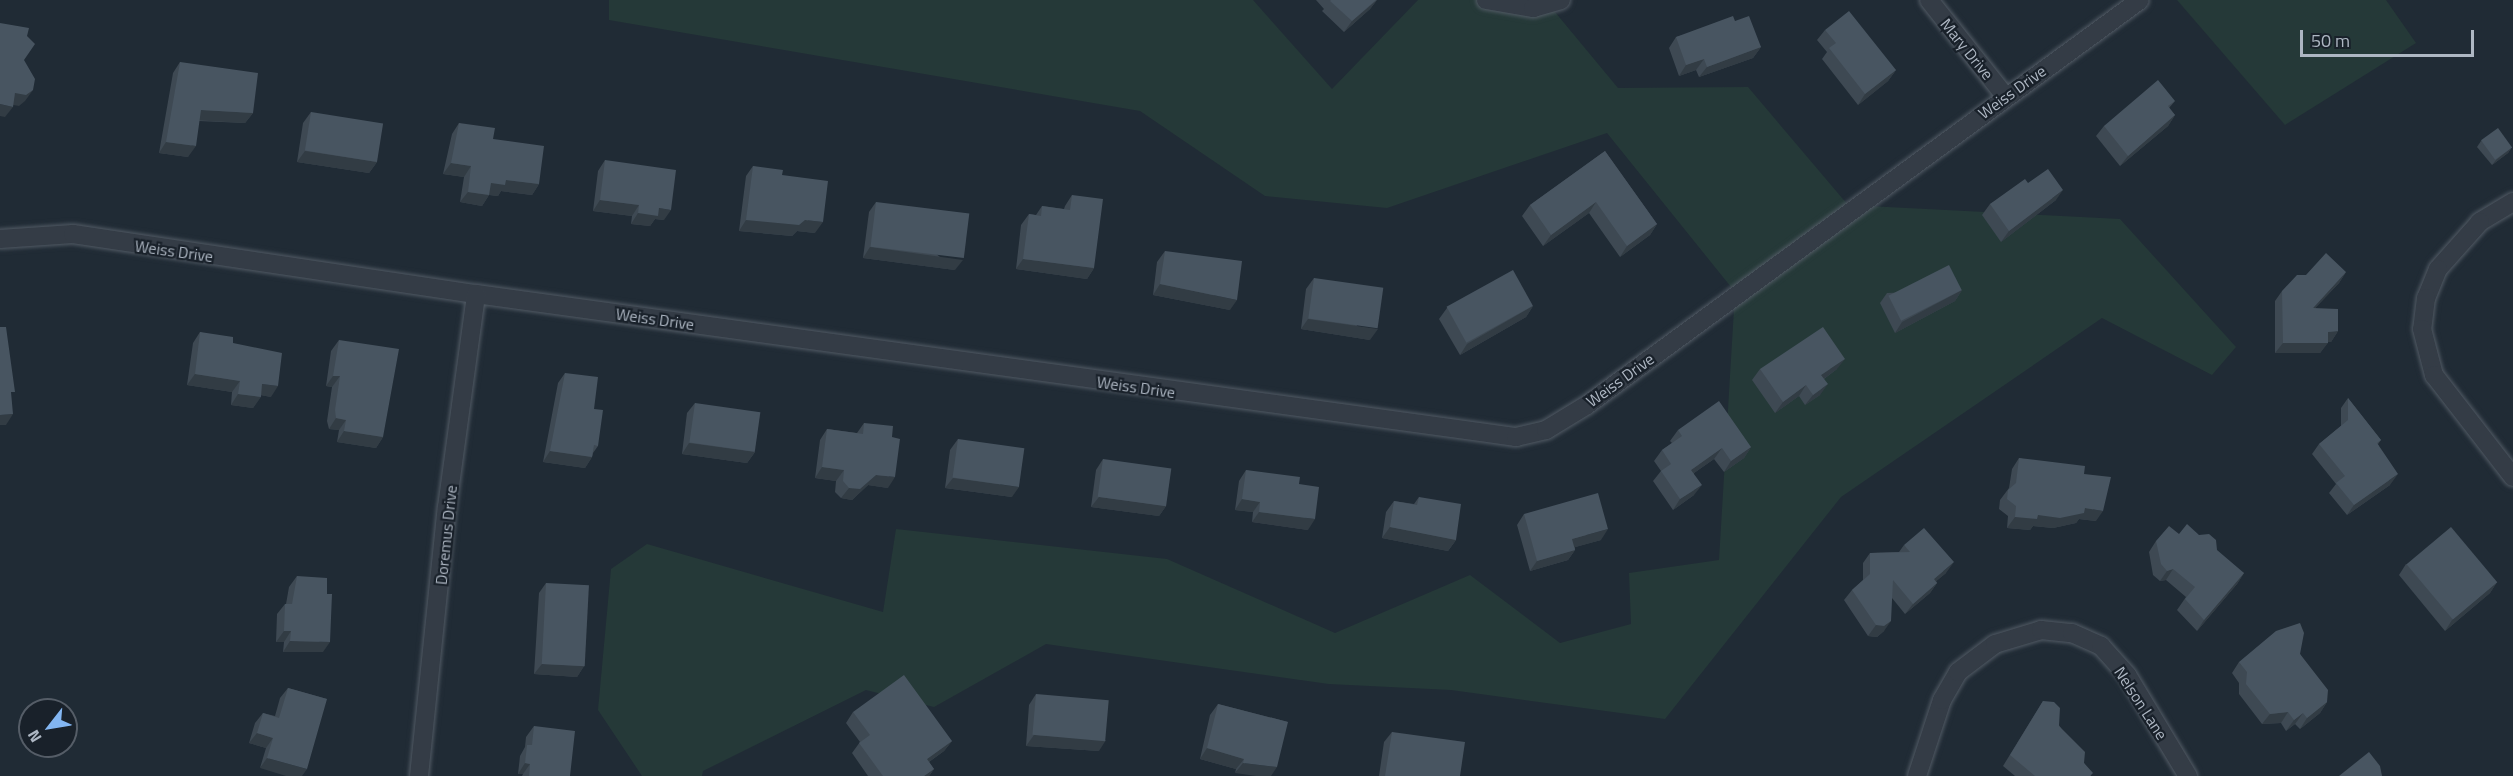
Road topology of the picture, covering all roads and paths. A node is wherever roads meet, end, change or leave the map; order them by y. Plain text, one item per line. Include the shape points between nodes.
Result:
1 (1486, 0) edge
2 (1561, 0) edge
3 (1929, 0) edge
4 (2140, 0) edge
5 (2006, 97) junction
6 (2513, 202) edge
7 (0, 239) edge
8 (476, 294) junction
9 (2513, 477) edge
10 (419, 776) edge
11 (1917, 776) edge
12 (2188, 776) edge

1 - 2 street via 1533,8
3 - 5 street, Mary Drive
4 - 5 street, Weiss Drive
5 - 8 street, Weiss Drive via 1587,405 1546,430 1516,437
6 - 9 street via 2480,222 2438,269 2426,298 2422,330 2434,375
7 - 8 street, Weiss Drive via 73,234
8 - 10 street, Doremus Drive via 447,507
11 - 12 street, Nelson Lane via 1942,700 1958,672 1995,644 2041,630 2072,633 2101,646 2127,675

